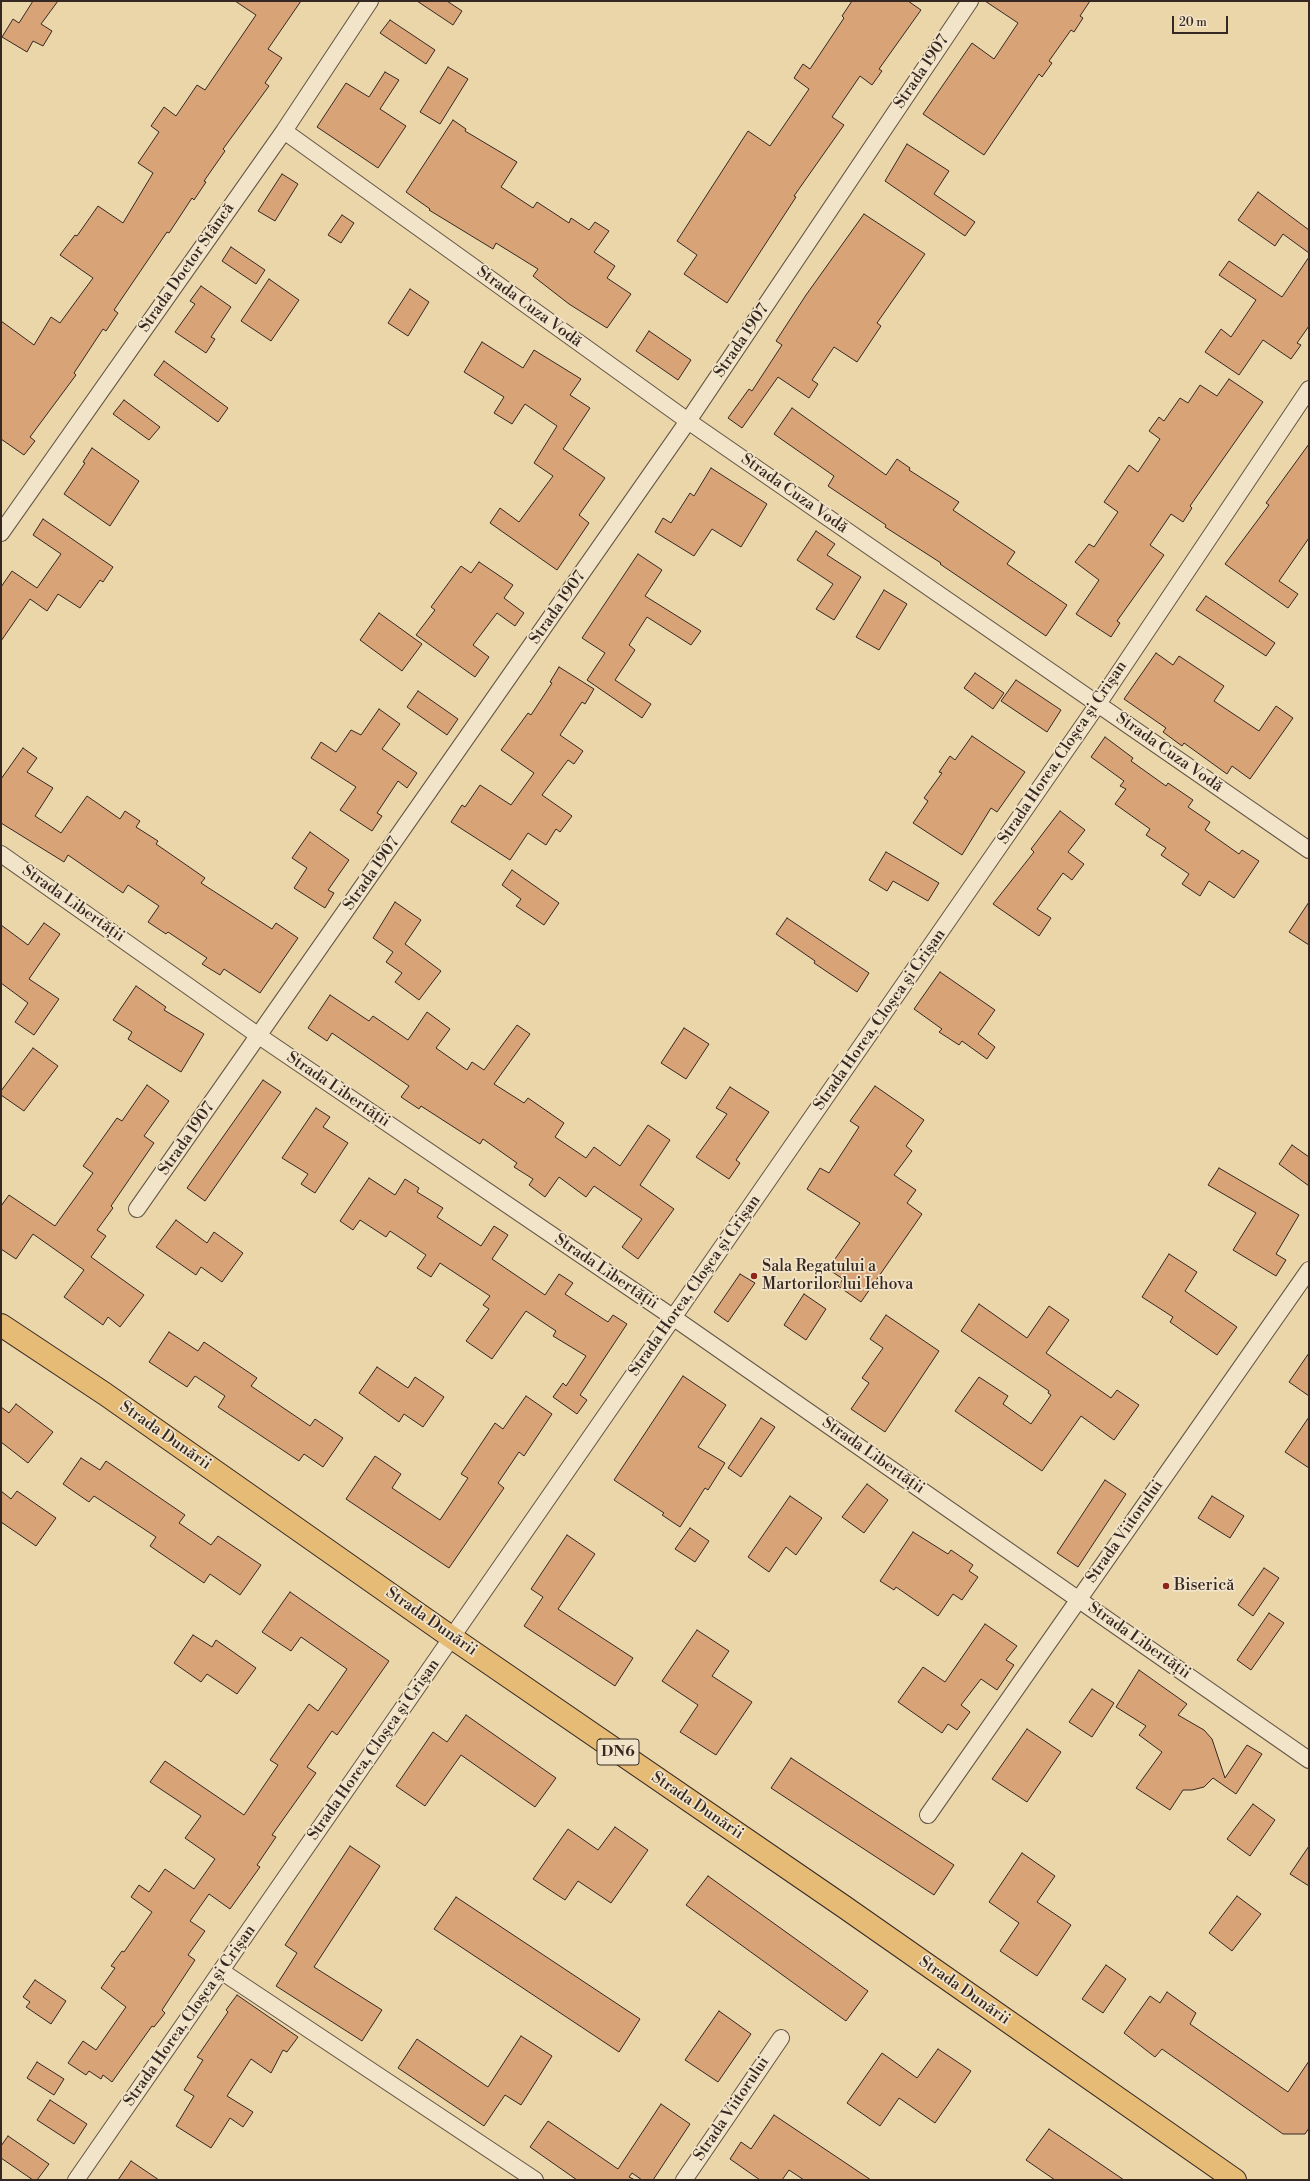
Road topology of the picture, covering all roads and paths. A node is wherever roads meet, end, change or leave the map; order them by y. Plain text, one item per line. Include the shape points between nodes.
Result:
1 (370, 1) edge
2 (970, 1) edge
3 (284, 131) junction
4 (1309, 389) edge
5 (688, 421) junction
6 (1, 534) edge
7 (1098, 704) junction
8 (1309, 850) edge
9 (1, 854) edge
10 (259, 1036) junction
11 (137, 1209) dead end
12 (1309, 1270) edge
13 (674, 1318) junction
14 (1, 1325) edge
15 (1078, 1599) junction
16 (451, 1637) junction
17 (1309, 1760) edge
18 (928, 1815) dead end
19 (221, 1970) junction
20 (781, 2038) dead end
21 (76, 2180) edge
22 (535, 2180) edge
23 (684, 2180) edge
24 (1235, 2180) edge

1 - 3 street, Strada Doctor Stâncă
2 - 5 street, Strada 1907
3 - 5 street, Strada Cuza Vodă
3 - 6 street, Strada Doctor Stâncă
4 - 7 street, Strada Horea, Cloşca şi Crişan
5 - 7 street, Strada Cuza Vodă
5 - 10 street, Strada 1907
7 - 8 street, Strada Cuza Vodă
7 - 13 street, Strada Horea, Cloşca şi Crişan
9 - 10 street, Strada Libertății
10 - 11 street, Strada 1907
10 - 13 street, Strada Libertății
12 - 15 street, Strada Viitorului
13 - 15 street, Strada Libertății
13 - 16 street, Strada Horea, Cloşca şi Crişan
14 - 16 main road, Strada Dunării / DN6 via 105,1394
15 - 17 street, Strada Libertății
15 - 18 street, Strada Viitorului
16 - 19 street, Strada Horea, Cloşca şi Crişan
16 - 24 main road, Strada Dunării / DN6 via 843,1906
19 - 21 street, Strada Horea, Cloşca şi Crişan
19 - 22 street
20 - 23 street, Strada Viitorului

